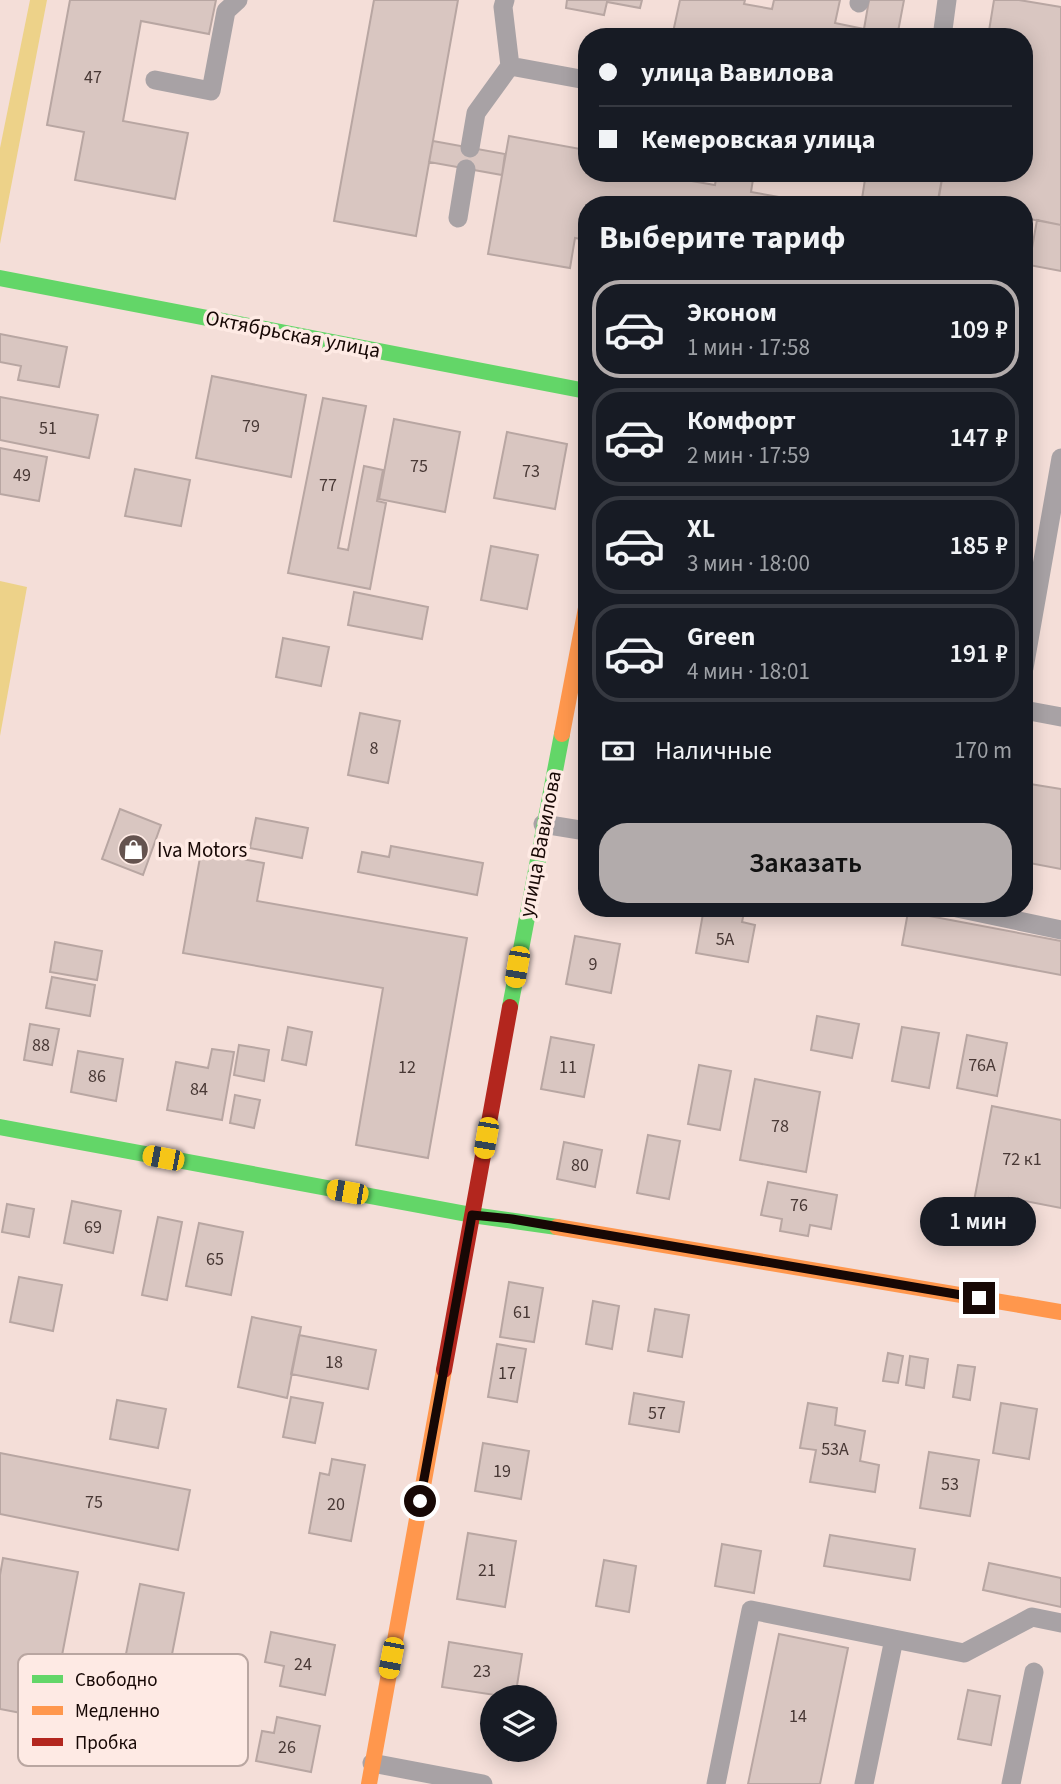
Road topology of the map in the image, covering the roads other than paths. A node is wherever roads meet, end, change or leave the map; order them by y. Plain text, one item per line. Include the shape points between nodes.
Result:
1 (238, 0) edge
2 (505, 0) edge
3 (947, 0) edge
4 (943, 28) edge
5 (510, 66) junction
6 (578, 79) edge
7 (155, 80) dead end
8 (470, 148) dead end
9 (466, 169) dead end
10 (458, 218) dead end
11 (0, 278) edge
12 (578, 389) edge
13 (1061, 458) edge
14 (1033, 617) edge
15 (578, 648) edge
16 (1033, 712) edge
17 (1061, 717) edge
18 (543, 824) junction
19 (578, 830) edge
20 (1000, 917) edge
21 (1061, 930) edge
22 (0, 1127) edge
23 (472, 1215) junction
24 (1061, 1312) edge
25 (1061, 1623) edge
26 (894, 1639) junction
27 (1034, 1672) dead end
28 (372, 1763) junction
29 (369, 1784) edge
30 (483, 1784) edge
31 (716, 1784) edge
32 (864, 1784) edge
33 (1011, 1784) edge

1 - 7 lane via 226,11 211,91
2 - 5 lane
3 - 4 lane
5 - 6 lane
5 - 8 lane via 476,113
9 - 10 lane
11 - 12 street, Октябрьская улица
13 - 14 lane
15 - 18 street, улица Вавилова
16 - 17 lane
18 - 19 lane
18 - 23 street, улица Вавилова
20 - 21 lane
22 - 23 street
23 - 24 street
23 - 28 street, улица Вавилова
25 - 26 lane via 1032,1617 964,1653
26 - 31 lane via 751,1610
26 - 32 lane
27 - 33 lane
28 - 29 street, улица Вавилова
28 - 30 lane

